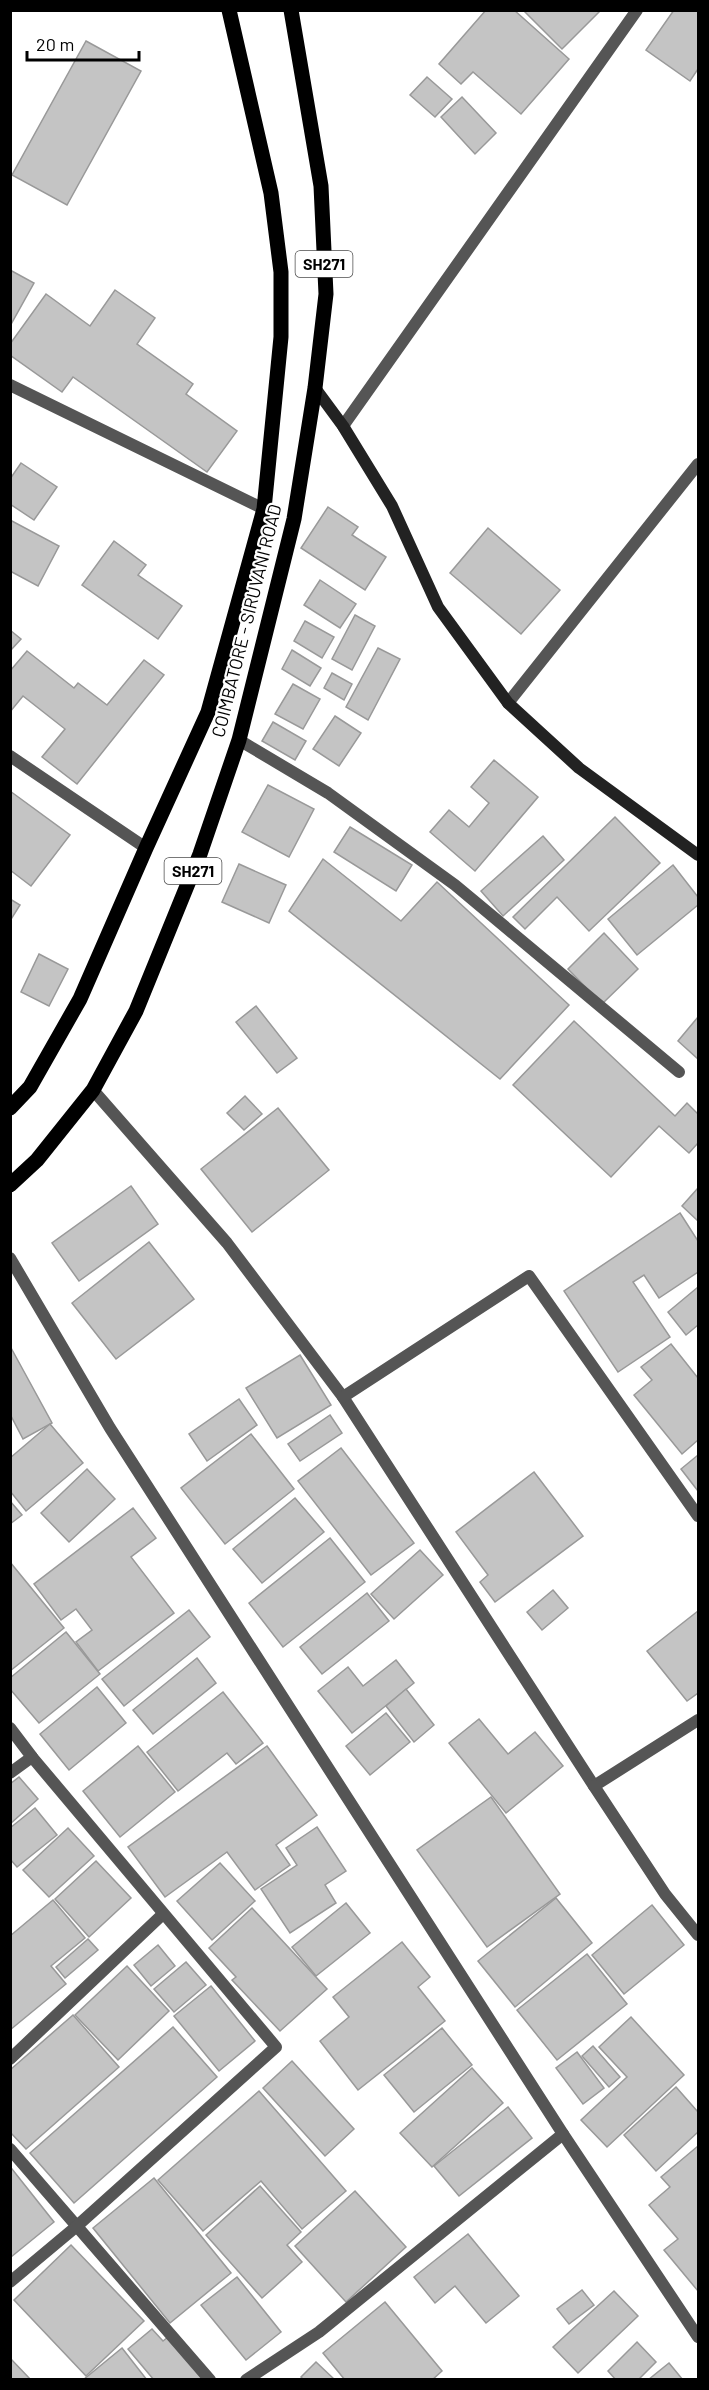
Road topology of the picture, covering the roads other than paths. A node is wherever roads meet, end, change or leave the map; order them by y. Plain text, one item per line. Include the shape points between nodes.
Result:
1 (229, 10) edge
2 (291, 10) edge
3 (637, 10) edge
4 (10, 385) edge
5 (315, 388) junction
6 (343, 426) junction
7 (699, 464) edge
8 (264, 509) junction
9 (508, 703) junction
10 (239, 740) junction
11 (10, 756) edge
12 (146, 848) junction
13 (699, 855) edge
14 (679, 1072) dead end
15 (93, 1090) junction
16 (10, 1108) edge
17 (10, 1185) edge
18 (10, 1258) edge
19 (343, 1396) junction
20 (699, 1516) edge
21 (699, 1720) edge
22 (10, 1728) edge
23 (32, 1757) junction
24 (10, 1773) edge
25 (594, 1786) junction
26 (163, 1914) junction
27 (699, 1935) edge
28 (10, 2059) edge
29 (563, 2134) junction
30 (10, 2149) edge
31 (77, 2226) junction
32 (10, 2282) edge
33 (699, 2337) edge
34 (210, 2379) edge
35 (246, 2379) edge

1 - 8 main road via 271,193 281,272 281,338
2 - 5 main road, COIMBATORE - SIRUVANI ROAD / SH271 via 321,186 326,294
3 - 6 street
4 - 8 street
5 - 6 street
5 - 10 main road, COIMBATORE - SIRUVANI ROAD / SH271 via 294,519
6 - 9 street via 392,506 438,607
7 - 9 street
8 - 12 main road via 208,712
9 - 13 street via 579,768
10 - 14 street via 328,794 455,885
10 - 15 main road, COIMBATORE - SIRUVANI ROAD / SH271 via 200,854 136,1011
11 - 12 street
12 - 16 main road via 80,999 30,1087
15 - 17 main road, COIMBATORE - SIRUVANI ROAD / SH271 via 37,1160
15 - 19 street via 227,1243
18 - 29 street via 110,1428
19 - 20 street via 530,1276
19 - 25 street
21 - 25 street
22 - 23 street
23 - 24 street
23 - 26 street
25 - 27 street via 665,1894
26 - 28 street
26 - 31 street via 276,2047
29 - 33 street
29 - 35 street via 319,2332
30 - 31 street
31 - 32 street
31 - 34 street

